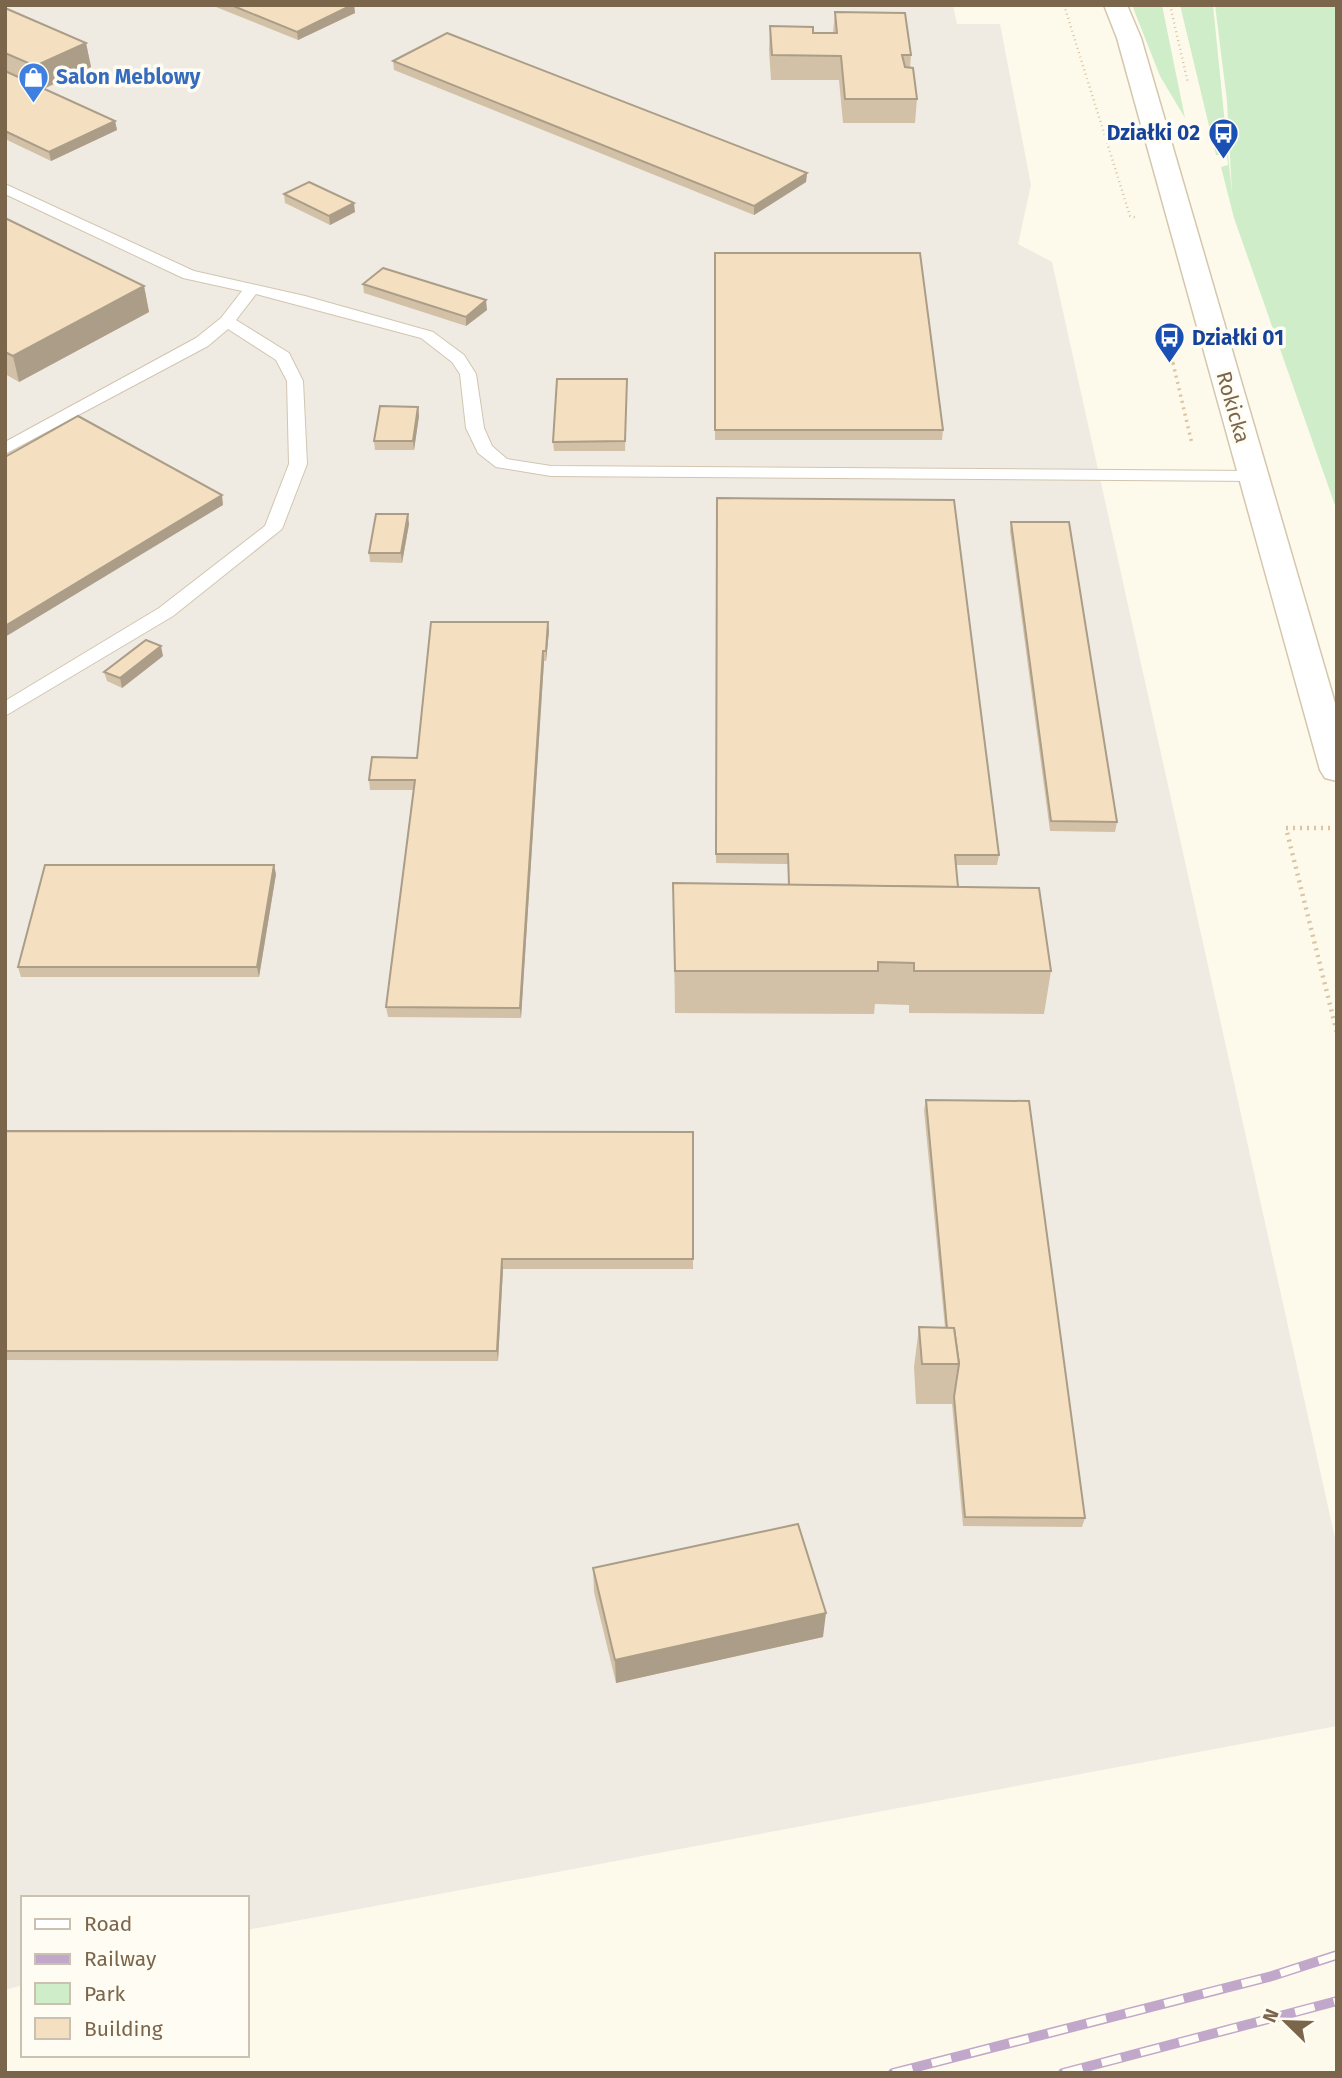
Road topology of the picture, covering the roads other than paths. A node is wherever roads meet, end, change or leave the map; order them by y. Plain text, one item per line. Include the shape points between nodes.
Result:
1 (1115, 5) edge
2 (5, 188) edge
3 (251, 290) junction
4 (227, 321) junction
5 (5, 449) edge
6 (1253, 476) junction
7 (5, 710) edge
8 (1337, 770) edge

1 - 6 street, Rokicka via 1129,38
2 - 3 lane via 189,275
3 - 4 lane
3 - 6 lane via 427,335 458,359 468,374 475,428 484,449 502,463 524,468
4 - 5 lane via 179,357
4 - 7 lane via 283,357 295,381 298,464 273,529 166,612
6 - 8 street, Rokicka

